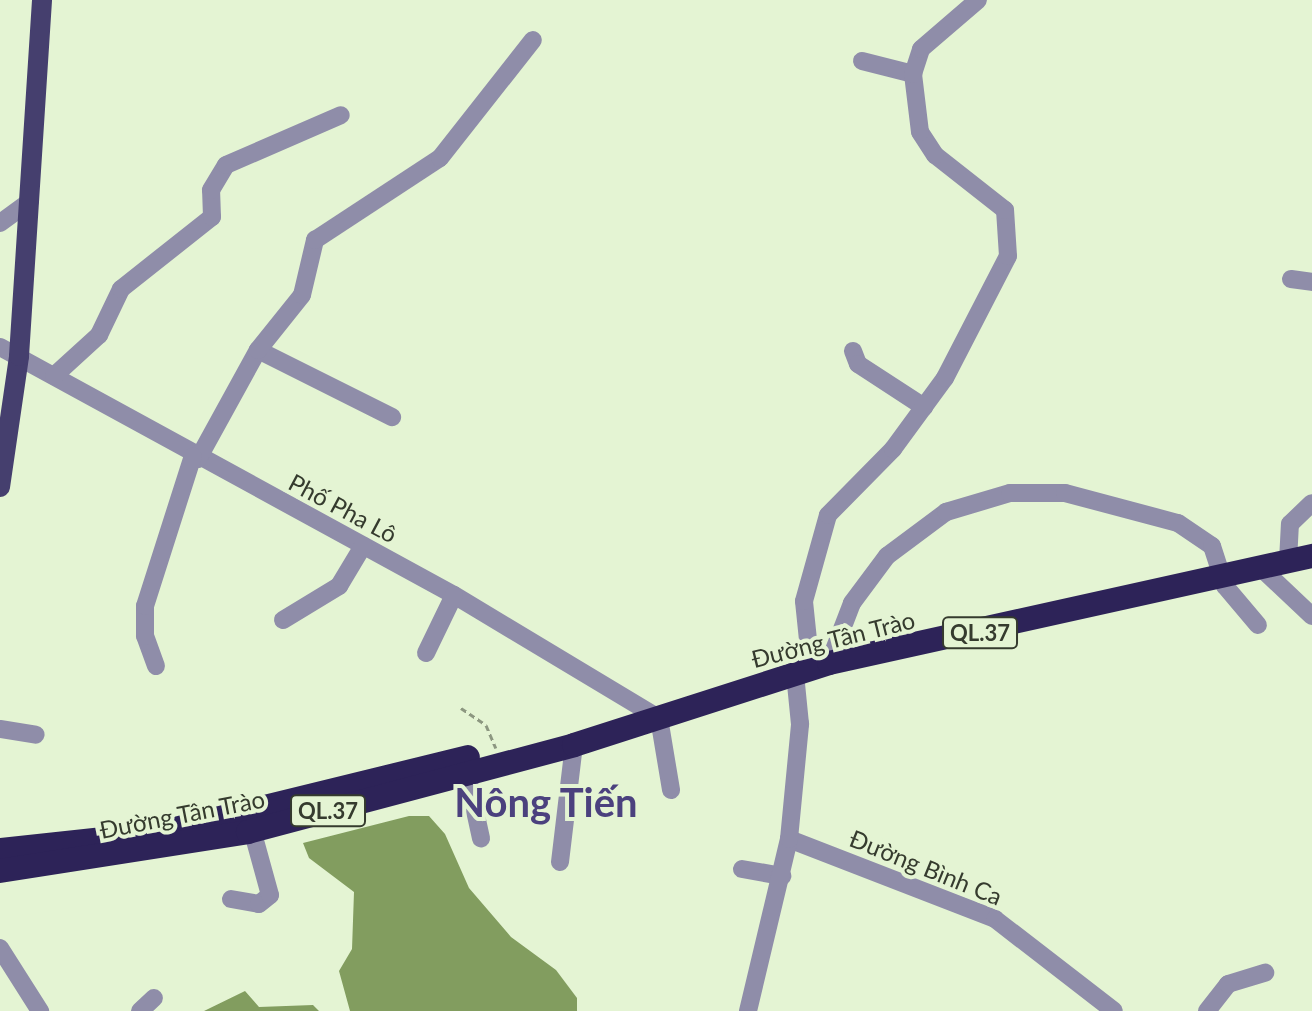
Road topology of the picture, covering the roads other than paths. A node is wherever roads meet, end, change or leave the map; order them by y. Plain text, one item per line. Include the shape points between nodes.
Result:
1 (42, 0) edge
2 (978, 0) edge
3 (533, 40) dead end
4 (862, 61) dead end
5 (913, 74) junction
6 (341, 115) dead end
7 (30, 201) junction
8 (0, 223) edge
9 (1291, 279) dead end
10 (1312, 282) edge
11 (0, 347) edge
12 (258, 350) junction
13 (853, 351) dead end
14 (19, 356) junction
15 (54, 376) junction
16 (924, 407) junction
17 (392, 417) dead end
18 (196, 458) junction
19 (0, 487) edge
20 (1312, 503) edge
21 (363, 546) junction
22 (1300, 558) edge
23 (1261, 568) junction
24 (1220, 575) junction
25 (454, 595) junction
26 (1312, 616) edge
27 (283, 620) dead end
28 (1258, 625) dead end
29 (426, 653) dead end
30 (156, 666) dead end
31 (812, 669) junction
32 (655, 719) junction
33 (0, 729) edge
34 (36, 735) dead end
35 (574, 745) junction
36 (467, 774) junction
37 (671, 790) dead end
38 (249, 822) junction
39 (481, 838) dead end
40 (789, 839) junction
41 (0, 850) edge
42 (560, 862) dead end
43 (742, 869) dead end
44 (0, 871) edge
45 (782, 876) junction
46 (231, 899) dead end
47 (0, 948) edge
48 (1265, 973) dead end
49 (154, 998) dead end
50 (40, 1011) edge
51 (140, 1011) edge
52 (748, 1011) edge
53 (1114, 1011) edge
54 (1207, 1011) edge

1 - 7 main road
2 - 5 street via 921,49
3 - 12 street via 440,158 315,240 302,295
4 - 5 street
5 - 16 street via 928,147 1010,220 1008,256
6 - 15 street via 301,126 226,165 211,190 212,217 121,289 99,335
7 - 8 street
7 - 14 main road
9 - 10 street
11 - 14 street, Phố Pha Lô
12 - 17 street
12 - 18 street
13 - 16 street via 858,364
14 - 15 street, Phố Pha Lô
14 - 19 main road
15 - 18 street, Phố Pha Lô
16 - 31 street via 828,515 804,601
18 - 21 street, Phố Pha Lô
18 - 30 street via 143,616
20 - 22 street via 1290,524
21 - 25 street, Phố Pha Lô
21 - 27 street via 339,586
22 - 23 highway, Đường Tân Trào / QL.37
23 - 24 highway, Đường Tân Trào / QL.37
23 - 26 street
24 - 28 street
24 - 31 highway, Đường Tân Trào / QL.37
24 - 31 street via 1212,546 1178,523 1065,493 996,495 946,512 887,556
25 - 29 street
25 - 32 street, Phố Pha Lô
31 - 32 highway, Đường Tân Trào / QL.37
31 - 40 street via 800,724
32 - 35 highway, Đường Tân Trào / QL.37
32 - 37 street
32 - 38 highway, Đường Tân Trào / QL.37 via 588,726
33 - 34 street
35 - 36 highway, Đường Tân Trào / QL.37
35 - 42 street
36 - 38 highway, Đường Tân Trào / QL.37
36 - 39 street
38 - 41 highway, Đường Tân Trào / QL.37
38 - 44 highway, Đường Tân Trào / QL.37
38 - 46 street via 270,895 259,904
40 - 45 street
40 - 53 street, Đường Bình Ca via 995,919
43 - 45 street
45 - 52 street
47 - 50 street
48 - 54 street via 1228,984
49 - 51 street

